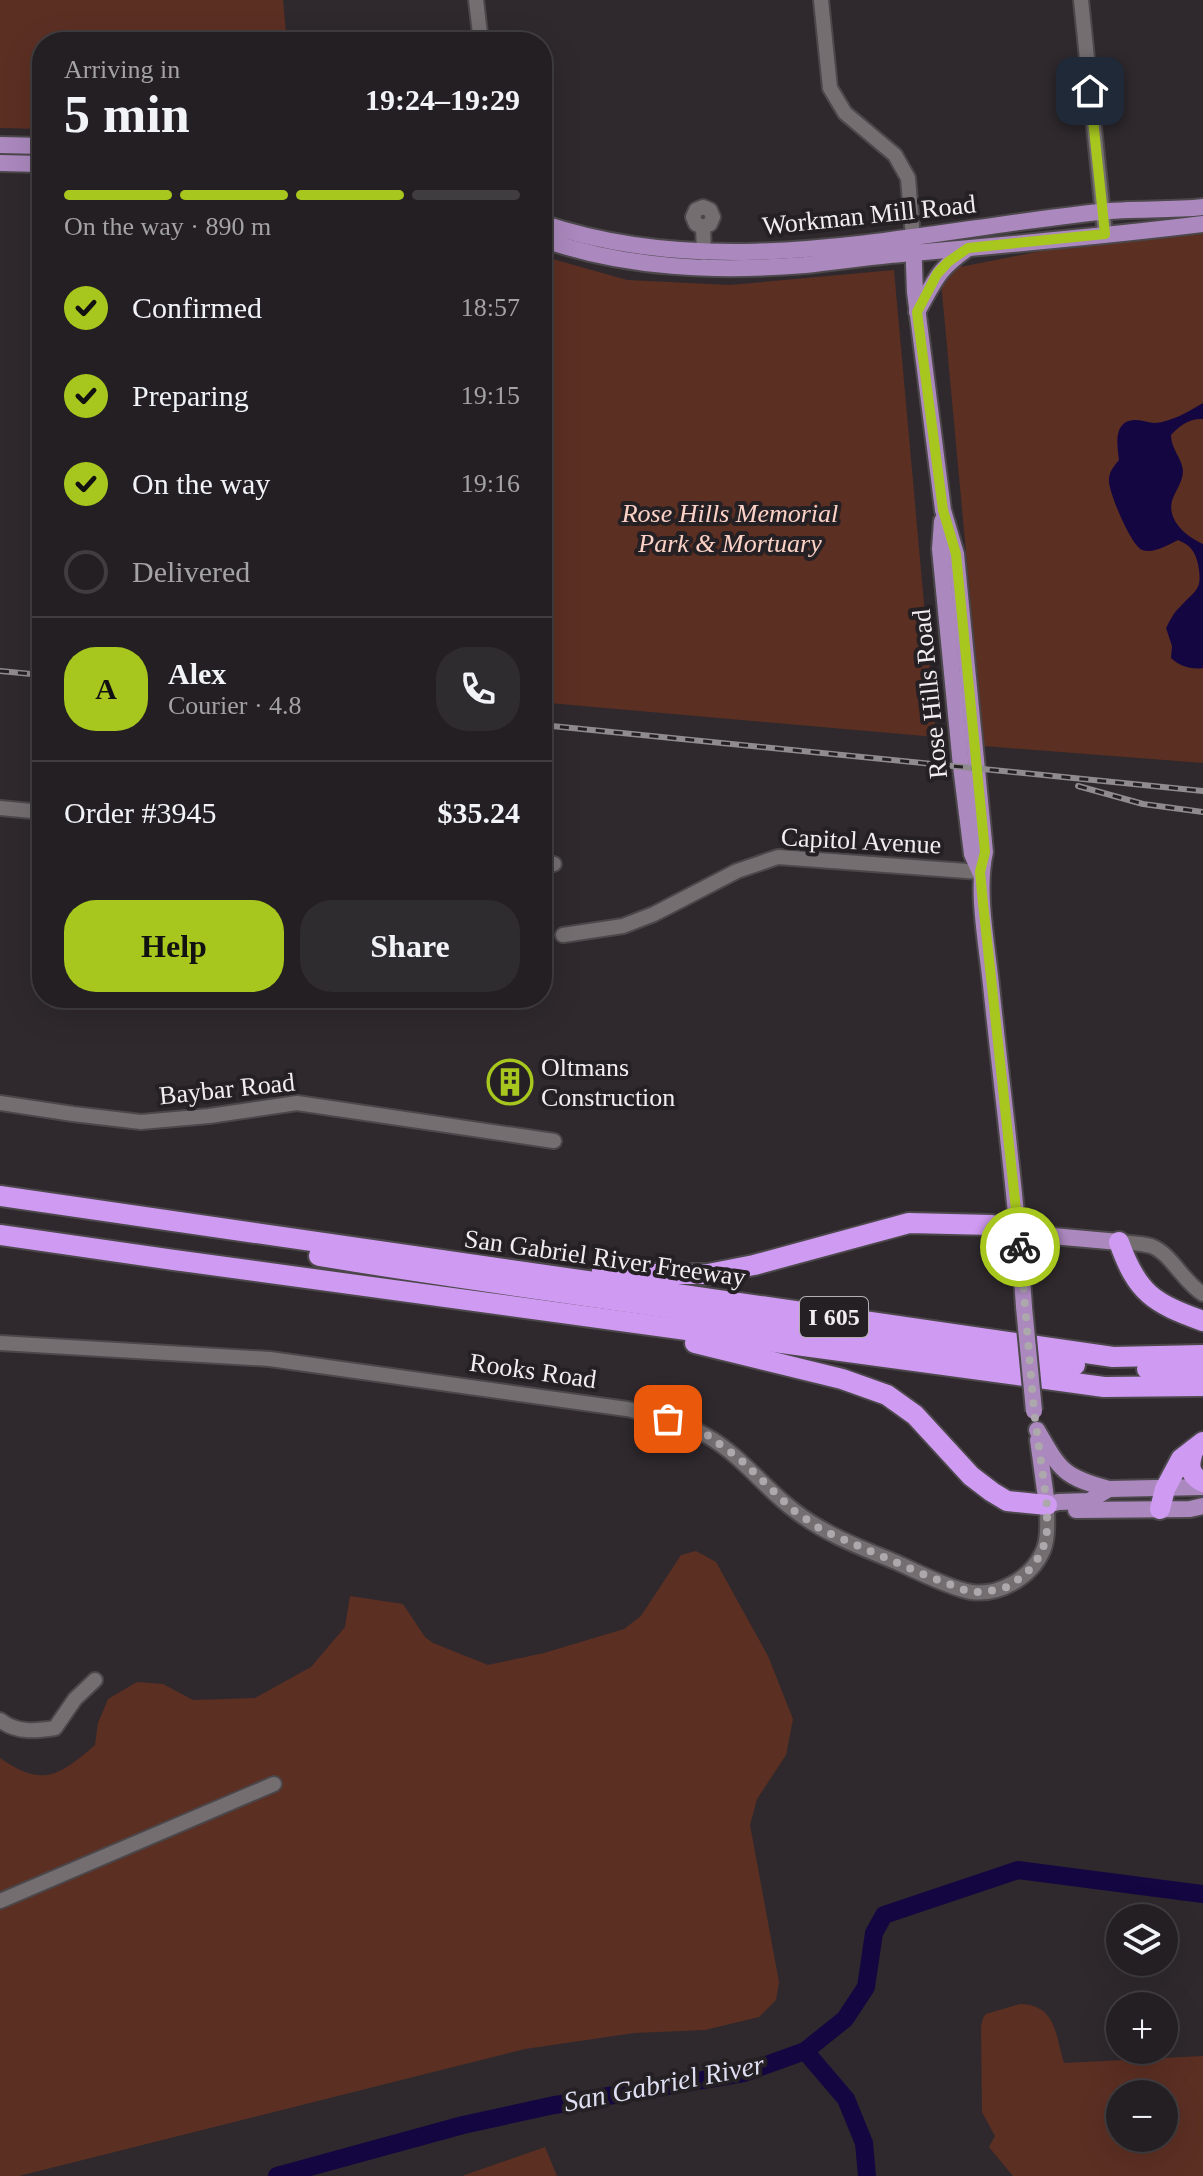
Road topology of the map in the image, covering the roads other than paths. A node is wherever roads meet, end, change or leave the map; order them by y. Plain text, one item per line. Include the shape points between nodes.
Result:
1 (476, 0) edge
2 (821, 0) edge
3 (1081, 0) edge
4 (480, 32) edge
5 (0, 145) edge
6 (32, 146) edge
7 (0, 163) edge
8 (32, 164) edge
9 (1203, 207) edge
10 (1103, 212) junction
11 (1203, 224) edge
12 (552, 226) edge
13 (704, 231) dead end
14 (1105, 234) junction
15 (552, 242) edge
16 (913, 246) junction
17 (968, 248) junction
18 (704, 261) junction
19 (917, 312) junction
20 (0, 808) edge
21 (32, 811) edge
22 (980, 872) junction
23 (563, 935) dead end
24 (0, 1103) edge
25 (554, 1141) dead end
26 (0, 1196) edge
27 (0, 1210) edge
28 (0, 1222) edge
29 (1019, 1233) junction
30 (0, 1235) edge
31 (1119, 1242) junction
32 (466, 1264) junction
33 (1203, 1294) edge
34 (574, 1315) junction
35 (1203, 1321) edge
36 (745, 1339) junction
37 (0, 1343) edge
38 (1203, 1355) edge
39 (1203, 1370) edge
40 (1203, 1386) edge
41 (1037, 1430) junction
42 (1199, 1445) edge
43 (1203, 1484) edge
44 (1109, 1489) junction
45 (1165, 1489) junction
46 (1047, 1505) junction
47 (1203, 1506) edge
48 (1160, 1509) junction
49 (95, 1680) dead end
50 (0, 1720) edge
51 (274, 1784) dead end
52 (0, 1901) edge

1 - 4 street
2 - 16 street via 830,88 845,113 895,155 908,178
3 - 10 street
5 - 6 main road
7 - 8 main road
9 - 10 main road, Workman Mill Road
10 - 14 street
10 - 16 main road, Workman Mill Road
11 - 14 main road, Workman Mill Road
12 - 18 main road, Workman Mill Road
13 - 18 street
14 - 17 main road, Workman Mill Road
15 - 18 main road, Workman Mill Road via 631,261
16 - 17 main road, Workman Mill Road
16 - 18 main road, Workman Mill Road via 794,249
16 - 18 main road, Workman Mill Road via 793,266
16 - 19 main road, Rose Hills Road
17 - 19 main road via 937,274
19 - 22 main road, Rose Hills Road via 943,510 956,554 985,852
20 - 21 street
22 - 23 street, Capitol Avenue via 778,857 623,926
22 - 29 main road, Rose Hills Road
24 - 25 street, Baybar Road via 141,1122 297,1103
26 - 32 highway, San Gabriel River Freeway / I 605
27 - 39 highway via 989,1356
28 - 36 highway via 722,1323
29 - 31 main road
29 - 32 highway via 992,1225 909,1223 708,1274
29 - 41 main road, Rose Hills Road, bridge
30 - 34 highway, I 605
31 - 33 street via 1163,1253
31 - 35 highway via 1127,1265 1148,1295
32 - 38 highway, San Gabriel River Freeway / I 605 via 1113,1357
34 - 36 highway, I 605
34 - 46 highway via 842,1379 887,1395 915,1415 992,1492 1007,1501
36 - 40 highway, I 605 via 1104,1387
37 - 46 street, Rooks Road via 270,1359 668,1419 707,1435 822,1530 970,1592 1007,1587 1026,1574 1042,1553
41 - 44 main road via 1063,1470
41 - 46 main road, Rose Hills Road
42 - 43 highway via 1189,1463
42 - 45 highway via 1181,1459
43 - 45 main road
44 - 45 main road
44 - 46 main road via 1089,1501
45 - 48 highway
46 - 48 main road via 1090,1511
47 - 48 main road
49 - 50 street via 55,1728 32,1732
51 - 52 street

